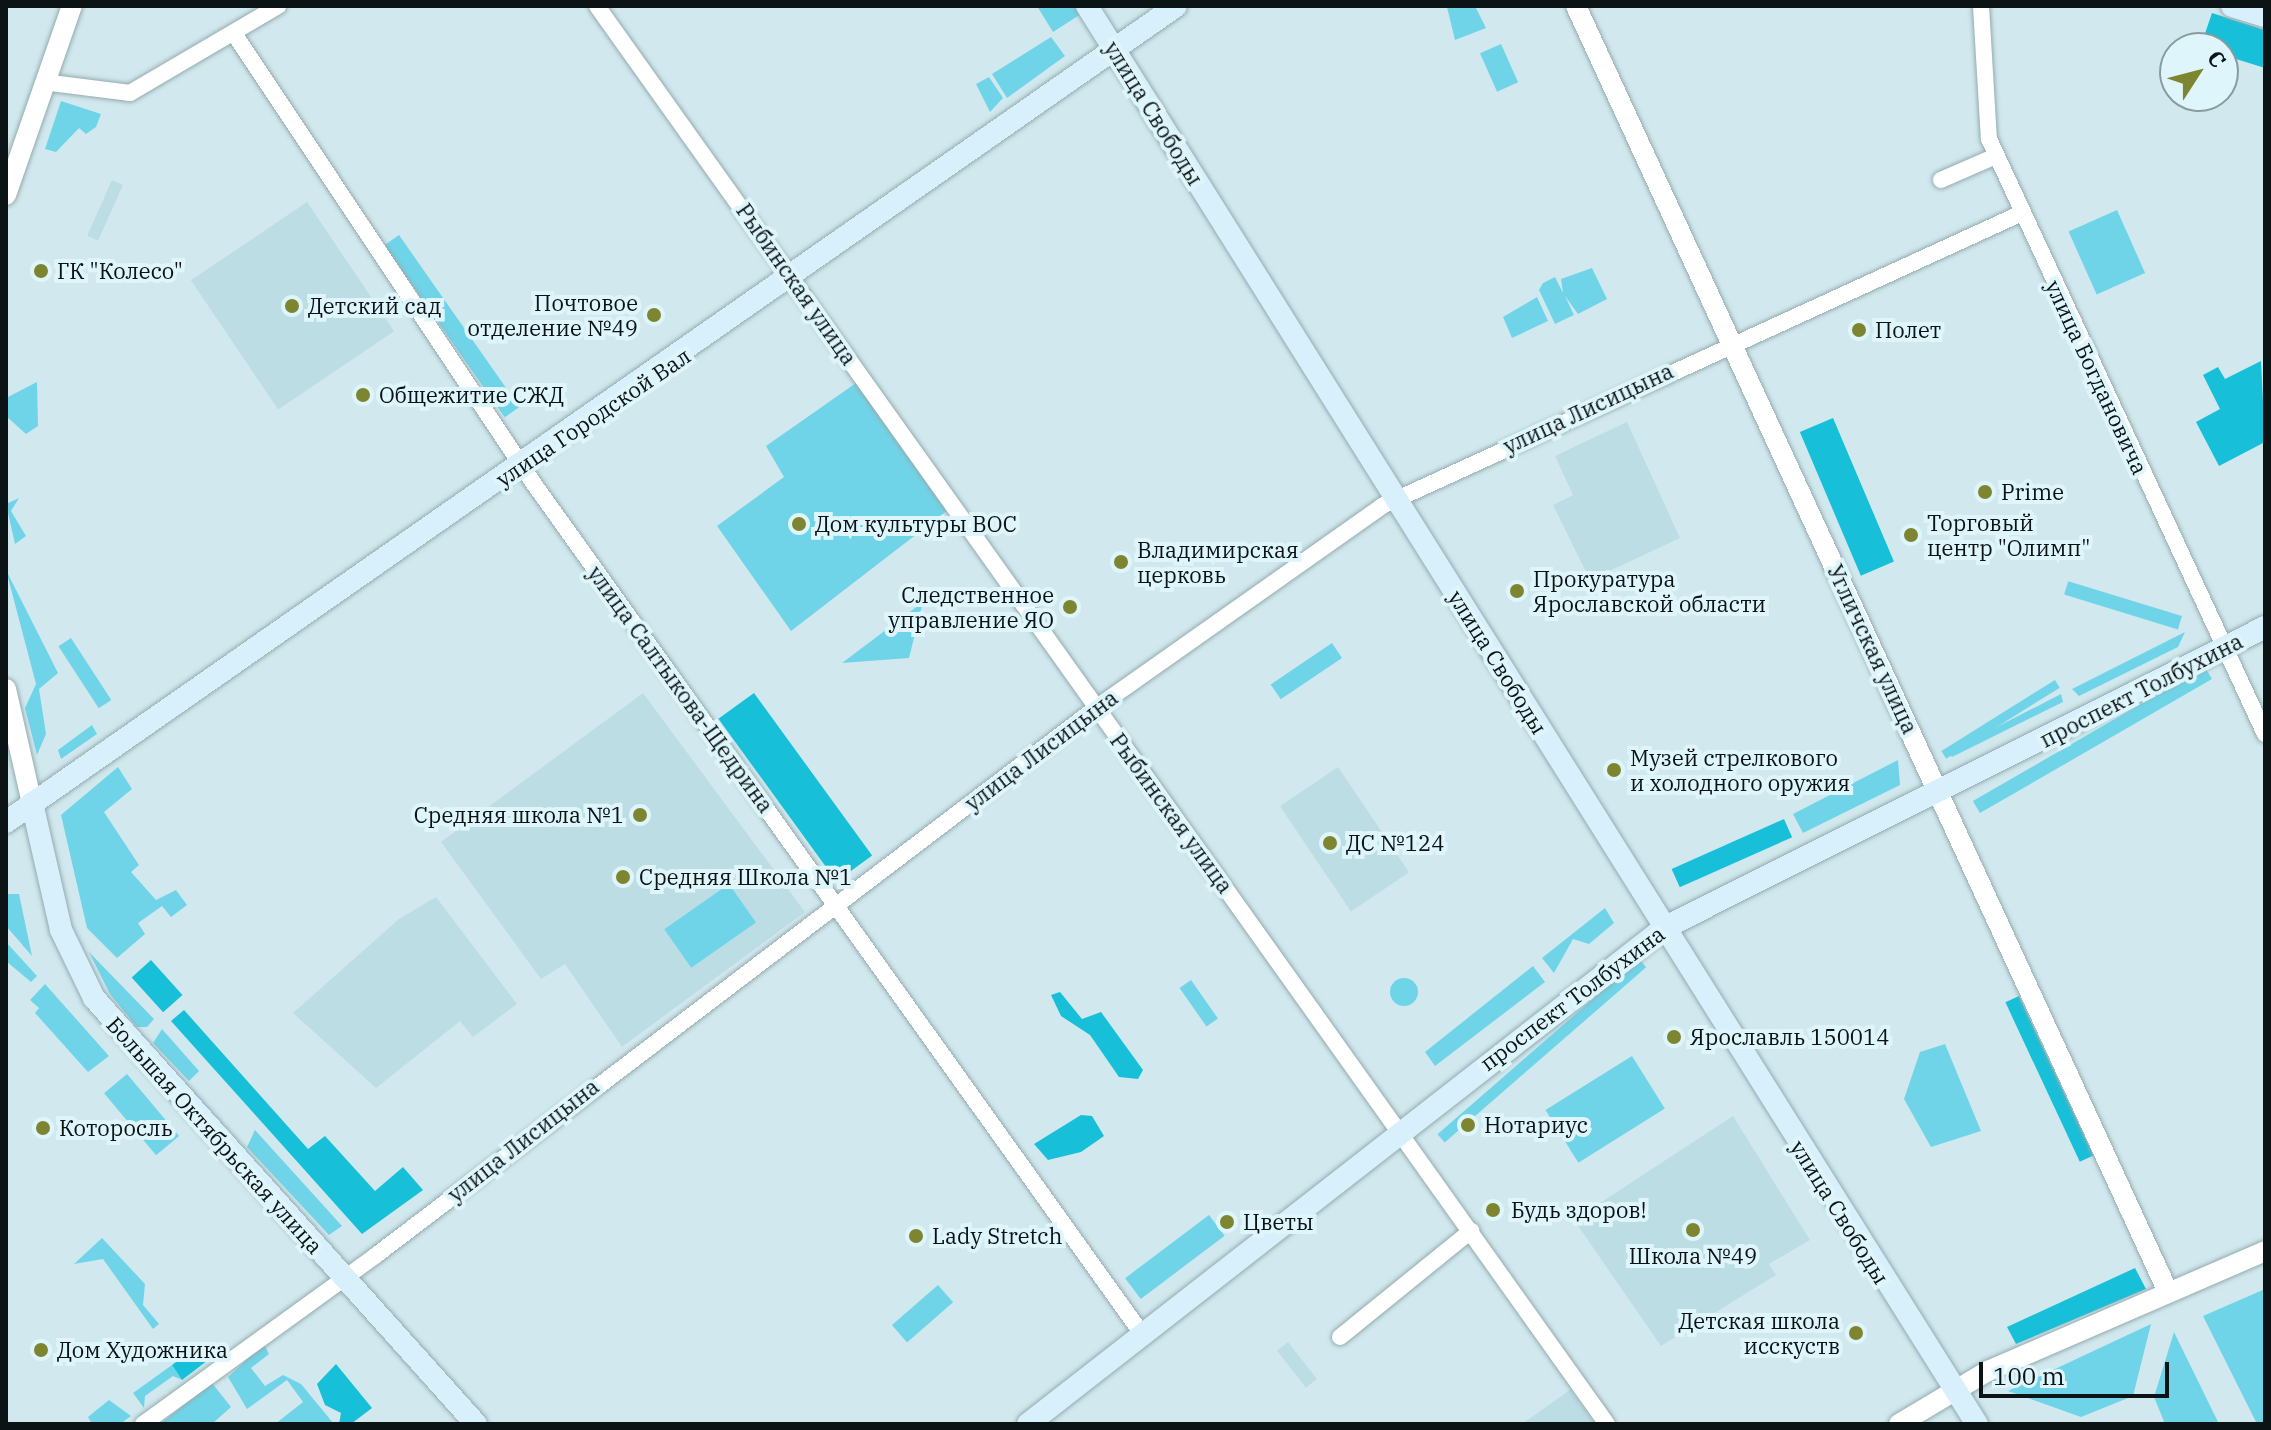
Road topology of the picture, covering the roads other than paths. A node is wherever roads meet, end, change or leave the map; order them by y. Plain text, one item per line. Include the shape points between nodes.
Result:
1 (72, 6) edge
2 (278, 6) edge
3 (597, 6) edge
4 (1087, 6) edge
5 (1176, 6) edge
6 (1576, 6) edge
7 (1981, 6) edge
8 (2232, 6) edge
9 (2265, 16) edge
10 (235, 35) junction
11 (1116, 53) junction
12 (51, 83) junction
13 (1996, 156) junction
14 (1941, 180) dead end
15 (6, 195) edge
16 (2022, 213) junction
17 (794, 278) junction
18 (1731, 342) junction
19 (523, 464) junction
20 (1396, 497) junction
21 (2265, 627) edge
22 (2224, 648) junction
23 (6, 689) edge
24 (1096, 708) junction
25 (2265, 734) edge
26 (1939, 792) junction
27 (32, 803) junction
28 (6, 822) edge
29 (834, 904) junction
30 (1664, 928) junction
31 (1398, 1130) junction
32 (1471, 1231) junction
33 (2265, 1251) edge
34 (342, 1277) junction
35 (2168, 1292) junction
36 (1142, 1334) junction
37 (1340, 1337) dead end
38 (1950, 1391) junction
39 (143, 1424) edge
40 (476, 1424) edge
41 (1028, 1424) edge
42 (1607, 1424) edge
43 (1899, 1424) edge
44 (1962, 1424) edge
45 (1977, 1424) edge

1 - 12 street
2 - 10 street
3 - 17 street, Рыбинская улица
4 - 11 main road, улица Свободы
5 - 11 main road, улица Городской Вал
6 - 18 street, Угличская улица
7 - 13 street, улица Богдановича via 1985,124
8 - 9 main road
10 - 12 street via 130,93
10 - 19 street, улица Салтыкова-Щедрина
11 - 17 main road, улица Городской Вал
11 - 20 main road, улица Свободы
12 - 15 street
13 - 14 street
13 - 16 street, улица Богдановича
16 - 18 street, улица Лисицына
16 - 22 street, улица Богдановича
17 - 19 main road, улица Городской Вал
17 - 24 street, Рыбинская улица
18 - 20 street, улица Лисицына
18 - 26 street, Угличская улица
19 - 27 main road, улица Городской Вал
19 - 29 street, улица Салтыкова-Щедрина
20 - 24 street, улица Лисицына
20 - 30 main road, улица Свободы
21 - 22 main road, проспект Толбухина
22 - 25 street, улица Богдановича
22 - 26 main road, проспект Толбухина
23 - 27 street
24 - 29 street, улица Лисицына
24 - 31 street, Рыбинская улица
26 - 30 main road, проспект Толбухина
26 - 35 street, Угличская улица
27 - 28 main road, улица Городской Вал
27 - 34 main road, Большая Октябрьская улица via 61,930 86,987
29 - 34 street, улица Лисицына
29 - 36 street, улица Салтыкова-Щедрина
30 - 31 main road, проспект Толбухина
30 - 38 main road, улица Свободы
31 - 32 street, Рыбинская улица
31 - 36 main road, проспект Толбухина
32 - 37 street
32 - 42 street, Рыбинская улица
33 - 35 street
34 - 39 street, улица Лисицына
34 - 40 main road, Большая Октябрьская улица
35 - 38 street
36 - 41 main road, проспект Толбухина
38 - 43 street
38 - 44 main road, улица Свободы
38 - 45 main road, улица Свободы

